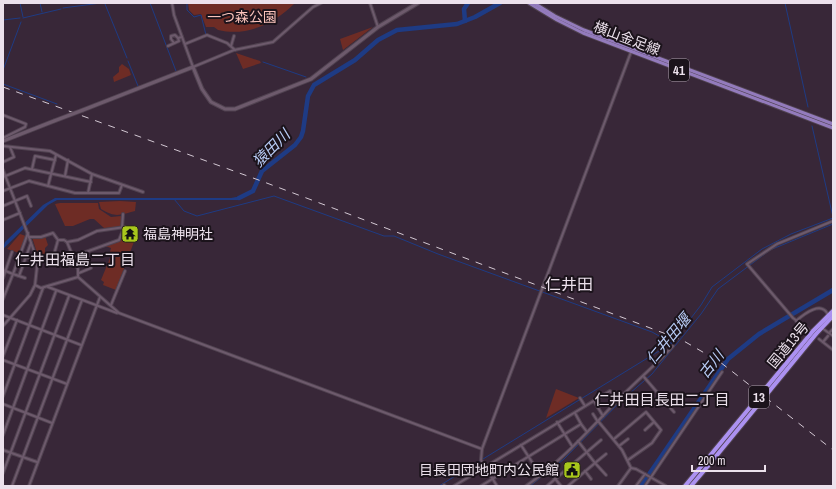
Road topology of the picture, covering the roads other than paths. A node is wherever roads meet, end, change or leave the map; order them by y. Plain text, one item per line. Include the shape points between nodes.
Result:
1 (172, 3) edge
2 (321, 3) edge
3 (370, 3) edge
4 (418, 3) edge
5 (529, 3) edge
6 (534, 3) edge
7 (378, 27) junction
8 (234, 36) dead end
9 (182, 37) junction
10 (178, 38) junction
11 (174, 44) junction
12 (185, 44) junction
13 (168, 46) dead end
14 (231, 46) junction
15 (235, 50) junction
16 (631, 52) junction
17 (193, 67) junction
18 (3, 115) edge
19 (833, 124) edge
20 (833, 128) edge
21 (3, 138) edge
22 (3, 141) edge
23 (3, 146) edge
24 (10, 146) junction
25 (56, 154) junction
26 (55, 160) junction
27 (68, 160) junction
28 (3, 162) edge
29 (32, 169) junction
30 (3, 170) edge
31 (52, 174) junction
32 (92, 174) junction
33 (4, 176) edge
34 (65, 176) junction
35 (91, 182) junction
36 (122, 184) junction
37 (48, 186) junction
38 (10, 189) junction
39 (3, 191) edge
40 (143, 192) dead end
41 (88, 193) junction
42 (15, 202) junction
43 (3, 206) edge
44 (31, 206) dead end
45 (20, 213) junction
46 (123, 214) dead end
47 (3, 220) edge
48 (833, 221) edge
49 (124, 228) junction
50 (27, 232) junction
51 (29, 237) junction
52 (58, 240) junction
53 (67, 242) junction
54 (31, 243) junction
55 (12, 252) dead end
56 (26, 257) junction
57 (72, 257) junction
58 (37, 260) junction
59 (91, 268) dead end
60 (4, 270) edge
61 (125, 271) dead end
62 (79, 273) junction
63 (13, 274) junction
64 (19, 276) junction
65 (78, 277) junction
66 (3, 278) edge
67 (25, 278) dead end
68 (35, 285) junction
69 (47, 287) junction
70 (42, 288) junction
71 (56, 291) junction
72 (69, 296) junction
73 (100, 297) junction
74 (3, 299) edge
75 (82, 300) junction
76 (96, 306) junction
77 (111, 306) junction
78 (833, 311) edge
79 (119, 313) junction
80 (3, 315) edge
81 (831, 316) edge
82 (10, 318) junction
83 (17, 320) junction
84 (796, 321) junction
85 (29, 325) junction
86 (3, 326) edge
87 (822, 328) junction
88 (808, 329) dead end
89 (833, 329) edge
90 (42, 330) junction
91 (830, 332) dead end
92 (815, 333) junction
93 (55, 335) junction
94 (828, 336) dead end
95 (833, 336) edge
96 (68, 339) junction
97 (819, 339) dead end
98 (823, 342) junction
99 (81, 344) junction
100 (673, 346) dead end
101 (833, 350) edge
102 (3, 356) edge
103 (3, 360) edge
104 (14, 364) junction
105 (27, 369) junction
106 (722, 372) dead end
107 (40, 374) junction
108 (644, 377) junction
109 (53, 379) junction
110 (67, 384) junction
111 (3, 396) edge
112 (581, 399) dead end
113 (594, 401) junction
114 (617, 401) junction
115 (3, 404) edge
116 (585, 406) junction
117 (13, 408) junction
118 (575, 412) junction
119 (674, 412) dead end
120 (26, 413) junction
121 (593, 414) dead end
122 (603, 416) junction
123 (38, 418) junction
124 (557, 422) junction
125 (598, 422) junction
126 (654, 422) junction
127 (52, 423) junction
128 (581, 424) junction
129 (645, 430) dead end
130 (587, 432) junction
131 (565, 434) junction
132 (3, 435) edge
133 (614, 439) junction
134 (628, 439) dead end
135 (601, 440) dead end
136 (579, 443) junction
137 (521, 444) junction
138 (572, 446) junction
139 (619, 446) junction
140 (482, 449) junction
141 (3, 450) edge
142 (11, 452) junction
143 (587, 452) junction
144 (606, 454) dead end
145 (529, 456) junction
146 (24, 457) junction
147 (628, 460) junction
148 (37, 462) junction
149 (596, 463) junction
150 (706, 465) junction
151 (485, 467) junction
152 (631, 468) junction
153 (548, 470) junction
154 (585, 471) junction
155 (3, 473) edge
156 (645, 474) junction
157 (606, 475) dead end
158 (541, 476) junction
159 (650, 476) junction
160 (493, 479) junction
161 (555, 479) junction
162 (592, 479) dead end
163 (12, 486) edge
164 (29, 486) edge
165 (454, 486) edge
166 (481, 486) edge
167 (497, 486) edge
168 (526, 486) edge
169 (547, 486) edge
170 (561, 486) edge
171 (568, 486) edge
172 (618, 486) edge
173 (636, 486) edge
174 (645, 486) edge
175 (666, 486) edge
176 (685, 486) edge
177 (691, 486) edge

1 - 9 street
2 - 15 street via 273,42
3 - 7 street
4 - 7 street
5 - 16 main road, 横山金足線 / 41 via 572,28
6 - 19 main road, 横山金足線 / 41 via 584,30
7 - 17 street via 311,79 235,109 225,109 211,102 202,89
8 - 14 street
9 - 10 street
9 - 12 street
10 - 11 street via 179,41
10 - 11 street via 175,35 171,36
11 - 13 street
12 - 14 street via 207,35
12 - 17 street
14 - 15 street
15 - 17 street
16 - 20 main road, 横山金足線 / 41
16 - 140 street
17 - 22 street, bridge
18 - 21 street via 26,124 26,127
23 - 24 street
24 - 25 street via 45,150
24 - 28 street via 14,157
25 - 26 street
25 - 27 street
26 - 29 street via 35,156
26 - 31 street
27 - 32 street
27 - 34 street
29 - 31 street
29 - 33 street via 25,168
30 - 33 street
31 - 34 street
31 - 37 street
32 - 35 street
32 - 36 street
33 - 38 street
34 - 35 street
35 - 41 street
36 - 40 street
36 - 41 street via 119,193
37 - 38 street via 29,181
37 - 41 street via 75,193
38 - 39 street
38 - 42 street
42 - 43 street
42 - 44 street via 27,196
42 - 45 street
45 - 47 street
45 - 50 street
46 - 49 street
48 - 84 street via 777,244 747,264
49 - 53 street via 97,231
49 - 57 street via 119,240
50 - 51 street
50 - 63 street
51 - 52 street via 53,233
51 - 54 street
52 - 53 street
52 - 58 street via 53,258
53 - 57 street
54 - 56 street
54 - 58 street
55 - 60 street
56 - 58 street
56 - 64 street
57 - 62 street
58 - 68 street
59 - 62 street
60 - 63 street
60 - 66 street
61 - 77 street
62 - 65 street
63 - 64 street
63 - 74 street
64 - 67 street
65 - 69 street
65 - 73 street
68 - 70 street
68 - 82 street via 26,301
69 - 70 street
69 - 71 street
70 - 85 street
71 - 72 street
71 - 90 street
72 - 75 street
72 - 93 street
73 - 76 street
73 - 77 street
75 - 76 street
75 - 96 street
76 - 79 street
76 - 99 street
77 - 79 street
78 - 81 highway, 国道13号 / 13
79 - 140 street
80 - 82 street
81 - 84 street via 820,308 815,308
81 - 87 highway, 国道13号 / 13
81 - 92 highway, 国道13号 / 13
82 - 83 street
82 - 86 street
83 - 85 street
83 - 102 street
84 - 88 street
85 - 90 street
85 - 104 street
87 - 92 highway, 国道13号 / 13
87 - 95 street
89 - 91 street
90 - 93 street
90 - 105 street
92 - 150 highway, 国道13号 / 13, bridge
93 - 96 street
93 - 107 street
94 - 98 street
96 - 99 street
96 - 109 street
97 - 98 street
98 - 101 street
99 - 110 street
100 - 108 street
103 - 104 street
104 - 105 street
104 - 111 street
105 - 107 street
105 - 117 street
106 - 159 street
107 - 109 street
107 - 120 street
108 - 114 street
108 - 119 street
109 - 110 street
109 - 123 street
110 - 127 street
112 - 116 street
113 - 114 street via 610,391
113 - 116 street
113 - 122 street
114 - 122 street
115 - 117 street
116 - 118 street
117 - 120 street
117 - 132 street
118 - 124 street
118 - 128 street
120 - 123 street
120 - 142 street
121 - 125 street
122 - 125 street
123 - 127 street
123 - 146 street
124 - 131 street
124 - 137 street
125 - 130 street
125 - 133 street
126 - 129 street
126 - 133 street via 646,412
126 - 147 street via 661,430 660,435
127 - 148 street
128 - 130 street
128 - 131 street
130 - 136 street
131 - 138 street
131 - 145 street
133 - 139 street
134 - 139 street
135 - 143 street
136 - 138 street
136 - 143 street
137 - 145 street
137 - 151 street
138 - 153 street
139 - 147 street
140 - 151 street via 481,460
141 - 142 street
142 - 146 street
142 - 155 street
143 - 149 street
143 - 161 street
144 - 149 street
145 - 158 street
145 - 160 street
146 - 148 street
146 - 163 street
147 - 152 street
148 - 164 street
149 - 154 street
149 - 157 street
150 - 176 highway, 国道13号 / 13
150 - 177 highway, 国道13号 / 13
151 - 160 street
151 - 165 street
152 - 156 street
152 - 172 street
153 - 158 street
153 - 161 street
154 - 162 street
154 - 171 street
156 - 159 street
156 - 173 street
158 - 168 street
159 - 174 street
159 - 175 street
160 - 166 street
160 - 167 street
161 - 169 street
161 - 170 street

